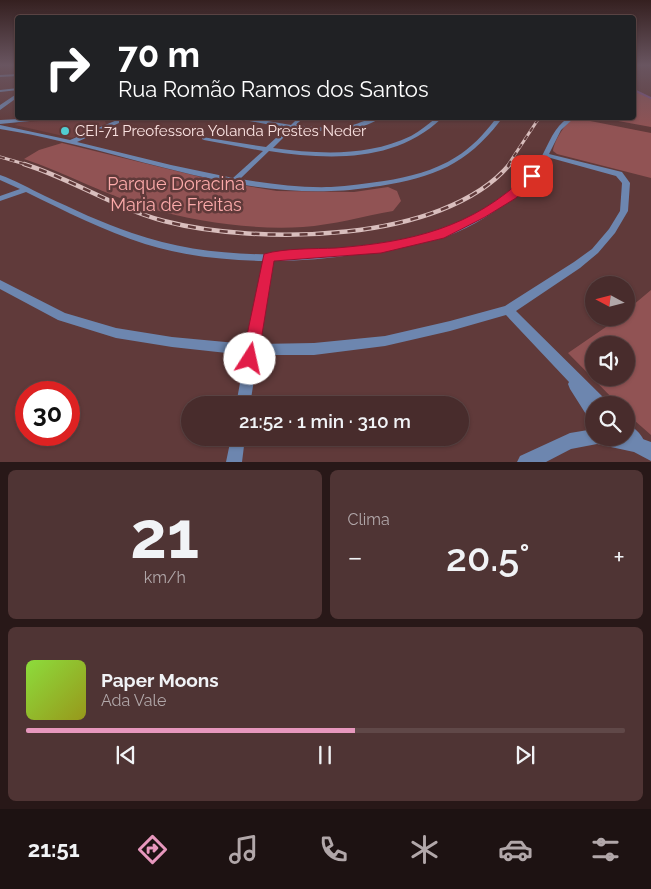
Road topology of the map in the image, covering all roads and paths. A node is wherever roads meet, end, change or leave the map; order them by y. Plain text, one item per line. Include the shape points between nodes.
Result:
1 (15, 89) edge
2 (0, 91) edge
3 (15, 96) edge
4 (15, 104) edge
5 (1, 106) edge
6 (19, 120) joint
7 (121, 120) edge
8 (256, 120) edge
9 (299, 120) edge
10 (372, 120) edge
11 (435, 120) edge
12 (496, 120) edge
13 (568, 120) edge
14 (3, 125) edge
15 (292, 126) junction
16 (204, 138) dead end
17 (72, 142) junction
18 (266, 149) junction
19 (546, 155) junction
20 (0, 177) edge
21 (235, 180) junction
22 (25, 190) junction
23 (0, 199) edge
24 (268, 258) junction
25 (0, 284) edge
26 (508, 310) junction
27 (252, 350) junction
28 (563, 365) junction
29 (244, 396) edge
30 (592, 396) edge
31 (585, 400) edge
32 (585, 438) edge
33 (635, 439) edge
34 (635, 445) edge
35 (237, 446) edge
36 (648, 450) edge
37 (234, 462) edge
38 (526, 462) edge

1 - 2 street
3 - 5 street
4 - 5 street
6 - 14 street
6 - 14 street
7 - 17 street
8 - 15 street
9 - 15 street
10 - 15 street via 340,129
11 - 18 street via 424,131 405,141 359,154 306,154
12 - 21 street via 482,140 458,161 402,181 318,189
13 - 19 street via 560,126
14 - 17 street
15 - 18 street
16 - 18 street
17 - 21 street
18 - 21 street
19 - 24 street via 532,176 512,196 440,235 381,248
19 - 26 street via 619,174 626,184 624,211 596,251
20 - 22 street
22 - 23 street
22 - 24 street via 107,228 151,242 190,250
24 - 27 street
25 - 27 street via 62,317 116,332 172,342
26 - 27 street via 385,341 314,349
26 - 28 street
27 - 29 street
28 - 30 street
28 - 31 street
32 - 38 street via 570,441
33 - 36 street
34 - 36 street
35 - 37 street

